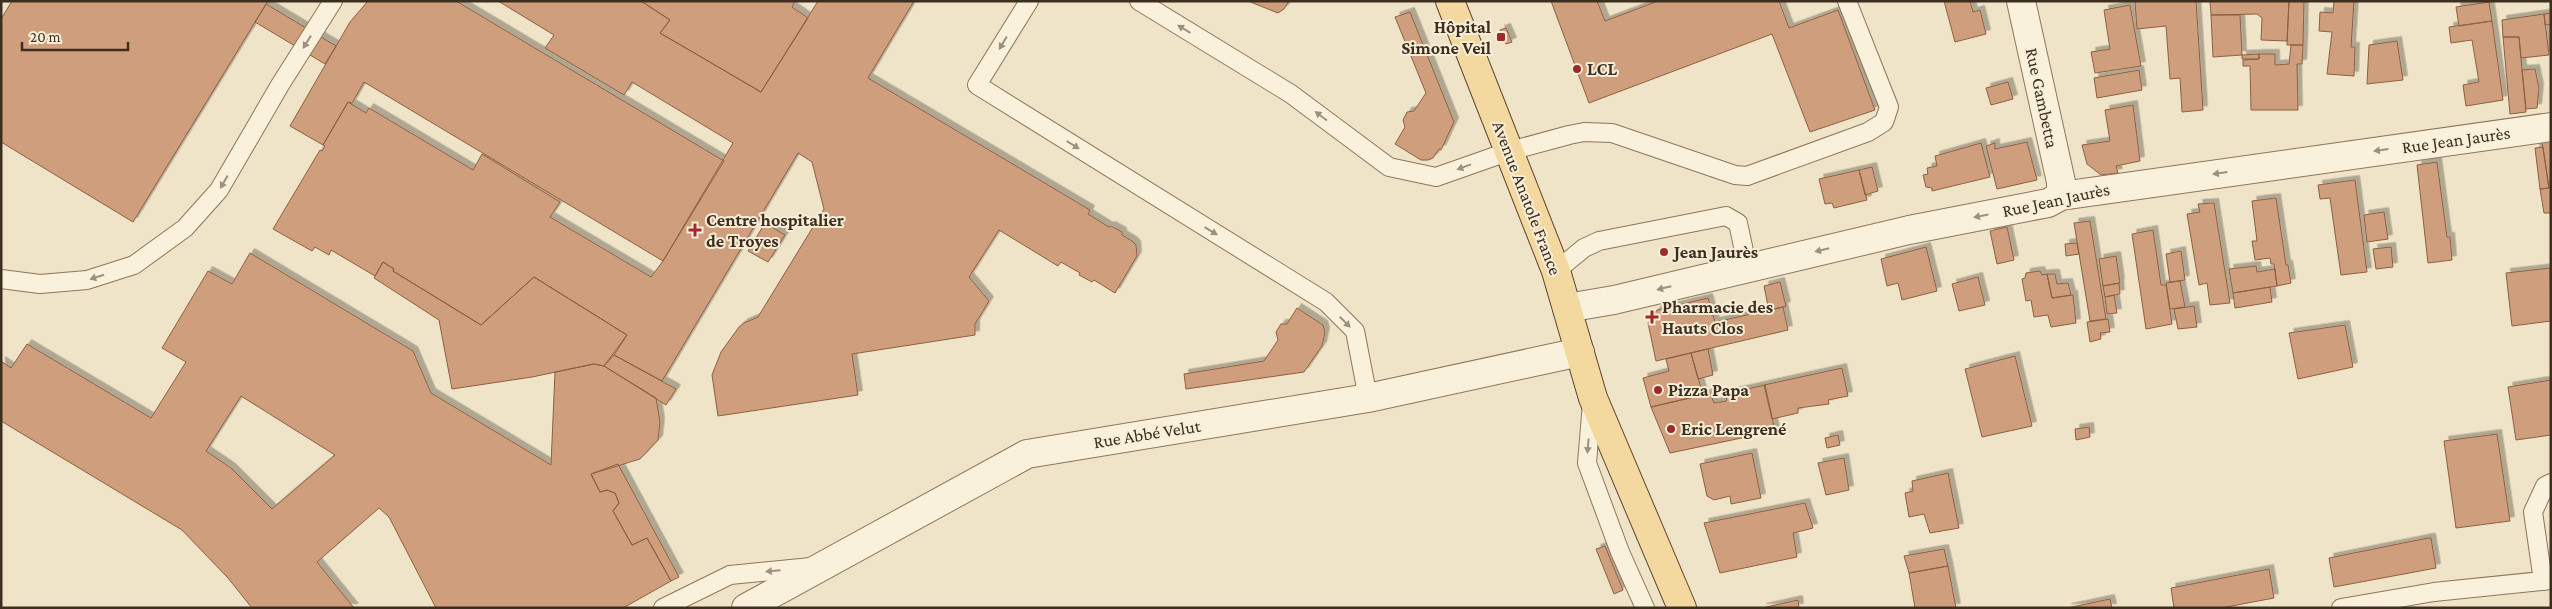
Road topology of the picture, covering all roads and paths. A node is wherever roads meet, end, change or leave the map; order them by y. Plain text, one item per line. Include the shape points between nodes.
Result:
1 (333, 1) edge
2 (1029, 1) edge
3 (1139, 1) edge
4 (1450, 1) edge
5 (1847, 1) edge
6 (2021, 1) edge
7 (2551, 127) edge
8 (1510, 151) junction
9 (2061, 196) junction
10 (1742, 268) junction
11 (1556, 271) junction
12 (1, 279) edge
13 (1568, 308) junction
14 (1580, 352) junction
15 (1368, 398) junction
16 (1593, 398) junction
17 (2551, 483) edge
18 (822, 566) junction
19 (2547, 581) edge
20 (663, 608) edge
21 (746, 608) edge
22 (1645, 608) edge
23 (1682, 608) edge
24 (2341, 608) edge

1 -> 12 lane via 220,190 185,228 134,265 87,280 40,284
2 -> 15 lane via 978,85 1326,302 1355,331
8 -> 3 lane via 1436,177 1388,167 1291,94
4 - 8 main road, Avenue Anatole France
5 - 8 lane via 1889,107 1884,122 1868,132 1747,176 1735,175 1612,133 1584,132
6 - 9 street, Rue Gambetta
7 -> 9 street, Rue Jean Jaurès
8 - 11 main road, Avenue Anatole France
9 -> 10 street, Rue Jean Jaurès via 2048,203
10 - 11 lane via 1744,252 1738,223 1726,216 1599,242 1584,248
10 -> 13 street, Rue Jean Jaurès via 1614,300
11 - 13 main road, Avenue Anatole France
13 - 14 main road, Avenue Anatole France
14 - 15 street, Rue Abbé Velut
14 - 16 main road, Avenue Anatole France
15 - 18 street, Rue Abbé Velut via 1027,454
16 -> 22 lane, Avenue Anatole France via 1587,463
16 - 23 main road, Avenue Anatole France
17 - 19 lane via 2545,486 2533,512
18 -> 20 lane via 730,575
18 - 21 street, Rue Abbé Velut
19 - 24 lane via 2434,592

